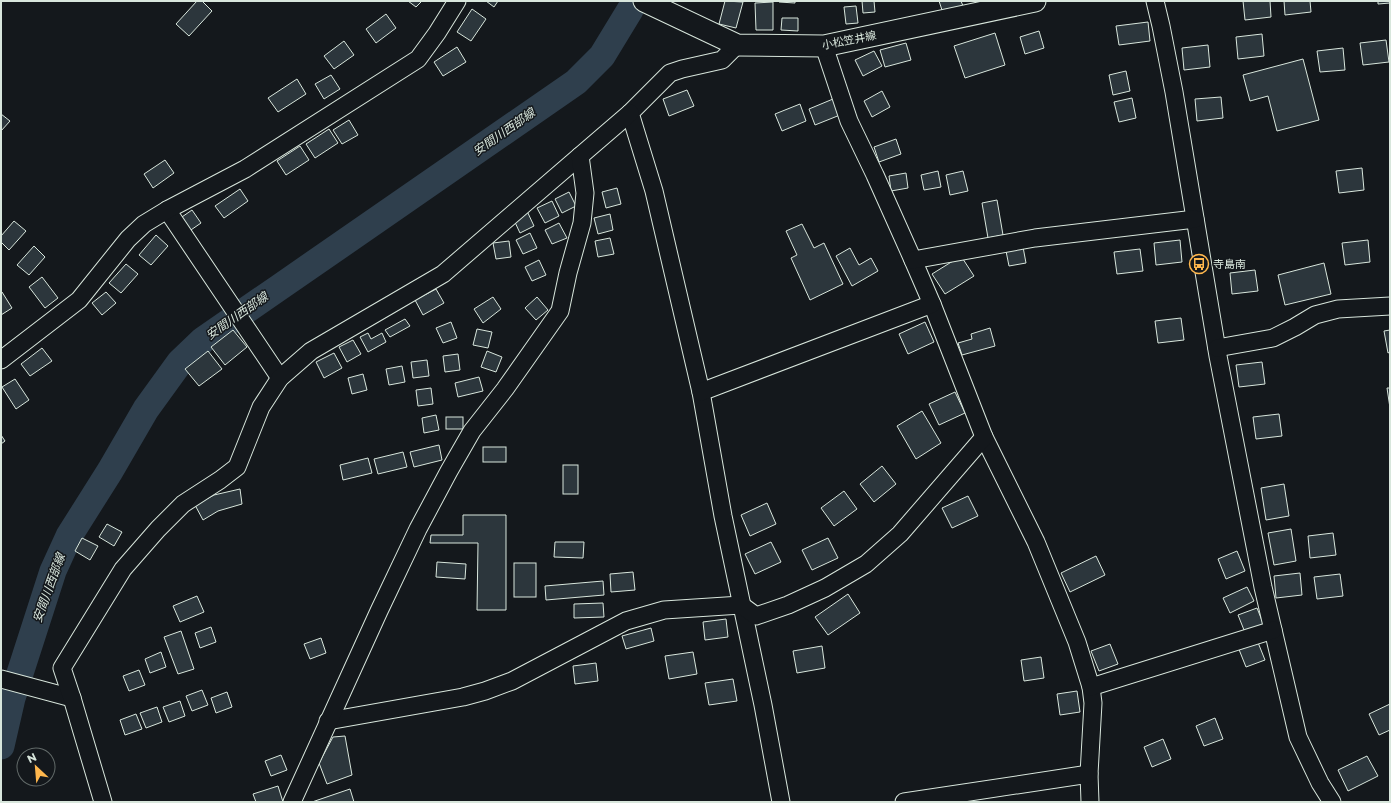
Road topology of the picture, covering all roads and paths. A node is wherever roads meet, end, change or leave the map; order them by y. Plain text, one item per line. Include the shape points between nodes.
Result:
1 (457, 1) edge
2 (644, 1) edge
3 (1155, 1) edge
4 (1030, 2) edge
5 (736, 45) junction
6 (824, 46) junction
7 (630, 113) junction
8 (580, 156) junction
9 (167, 210) junction
10 (1195, 219) junction
11 (913, 260) junction
12 (932, 304) junction
13 (1390, 306) edge
14 (1217, 348) junction
15 (1, 360) edge
16 (280, 378) junction
17 (701, 392) junction
18 (984, 437) junction
19 (741, 605) junction
20 (1273, 630) junction
21 (13, 682) edge
22 (1091, 687) junction
23 (72, 698) junction
24 (328, 721) junction
25 (1090, 774) junction
26 (103, 802) edge
27 (292, 802) edge
28 (781, 802) edge
29 (904, 802) edge
30 (1090, 802) edge
31 (1332, 802) edge

1 - 9 street via 418,59 245,168
2 - 5 main road, 小松笠井線
3 - 10 street via 1174,92
4 - 6 main road, 小松笠井線
5 - 6 main road, 小松笠井線
5 - 7 street via 722,60 670,73
6 - 11 street via 849,121
7 - 8 street
7 - 17 street via 654,191
8 - 16 street via 443,274 311,351
8 - 24 street via 585,193 582,223 560,311 472,430 418,529
9 - 15 street via 144,224 128,239 79,300
9 - 16 street
10 - 11 street via 1035,238
10 - 14 street
11 - 12 street
12 - 17 street
12 - 18 street
13 - 14 street via 1338,309 1315,315 1273,338
14 - 20 street
16 - 23 street via 260,407 237,467 183,504 123,569 62,668
17 - 19 street
18 - 19 street via 900,534 866,564 825,588 756,616
18 - 22 street via 1036,542 1077,642
19 - 24 street via 664,610 626,621 512,681 485,691
19 - 28 street
20 - 22 street
20 - 31 street via 1298,737
21 - 23 street
22 - 25 street via 1093,703
23 - 26 street
24 - 27 street
25 - 29 street
25 - 30 street

